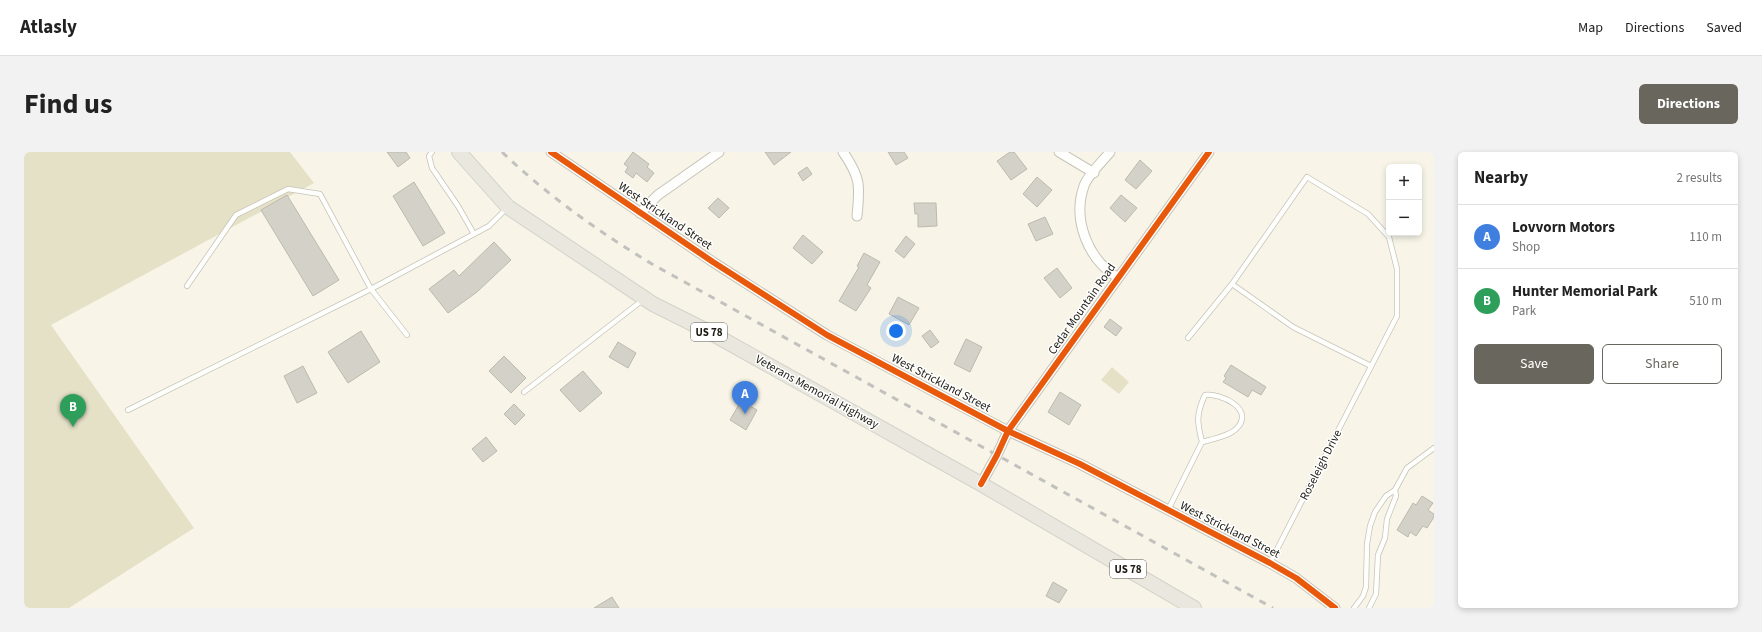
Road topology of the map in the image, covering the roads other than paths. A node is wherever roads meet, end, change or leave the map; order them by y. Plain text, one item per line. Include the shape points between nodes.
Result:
1 (432, 152) edge
2 (459, 152) edge
3 (551, 152) edge
4 (719, 152) edge
5 (843, 152) edge
6 (1059, 152) edge
7 (1110, 152) edge
8 (1209, 152) edge
9 (1094, 173) junction
10 (508, 207) junction
11 (640, 212) junction
12 (857, 216) dead end
13 (474, 234) junction
14 (1117, 277) junction
15 (1232, 284) junction
16 (187, 286) dead end
17 (371, 289) junction
18 (645, 298) junction
19 (407, 335) dead end
20 (1188, 338) dead end
21 (1371, 366) junction
22 (524, 392) dead end
23 (128, 410) dead end
24 (1008, 431) junction
25 (1202, 442) junction
26 (1434, 448) edge
27 (981, 484) junction
28 (1395, 490) junction
29 (1168, 510) junction
30 (1270, 563) junction
31 (1194, 608) edge
32 (1335, 608) edge
33 (1354, 608) edge
34 (1369, 608) edge

1 - 13 lane via 429,156 432,168
2 - 10 main road, Veterans Memorial Highway / US 78
3 - 11 street, West Strickland Street
4 - 11 street via 658,195
5 - 12 street via 855,170 860,190
6 - 9 street
7 - 9 street
8 - 14 street, Cedar Mountain Road
9 - 14 street via 1084,186 1079,217 1087,244 1107,271
10 - 13 lane via 489,226
10 - 18 main road, Veterans Memorial Highway / US 78
11 - 24 street, West Strickland Street via 827,335
13 - 17 lane
14 - 24 street, Cedar Mountain Road
15 - 20 lane
15 - 21 lane via 1293,327
15 - 21 lane, Roseleigh Drive via 1307,177 1368,214 1389,236 1397,269 1397,316
16 - 17 lane via 236,215 288,189 320,194
17 - 19 lane
17 - 23 lane
18 - 22 lane
18 - 27 main road, Veterans Memorial Highway / US 78
21 - 30 lane, Roseleigh Drive
24 - 27 street, Cedar Mountain Road
24 - 29 street, West Strickland Street via 1080,464
25 - 25 lane via 1236,429 1242,423 1243,414 1240,408 1213,394 1205,396 1198,410
25 - 29 lane
26 - 28 lane via 1408,468
27 - 31 main road, Veterans Memorial Highway / US 78
28 - 33 lane via 1386,496 1375,512 1370,526 1366,587
28 - 34 lane via 1396,496 1378,555 1376,594
29 - 30 street, West Strickland Street
30 - 32 street, West Strickland Street via 1296,578

